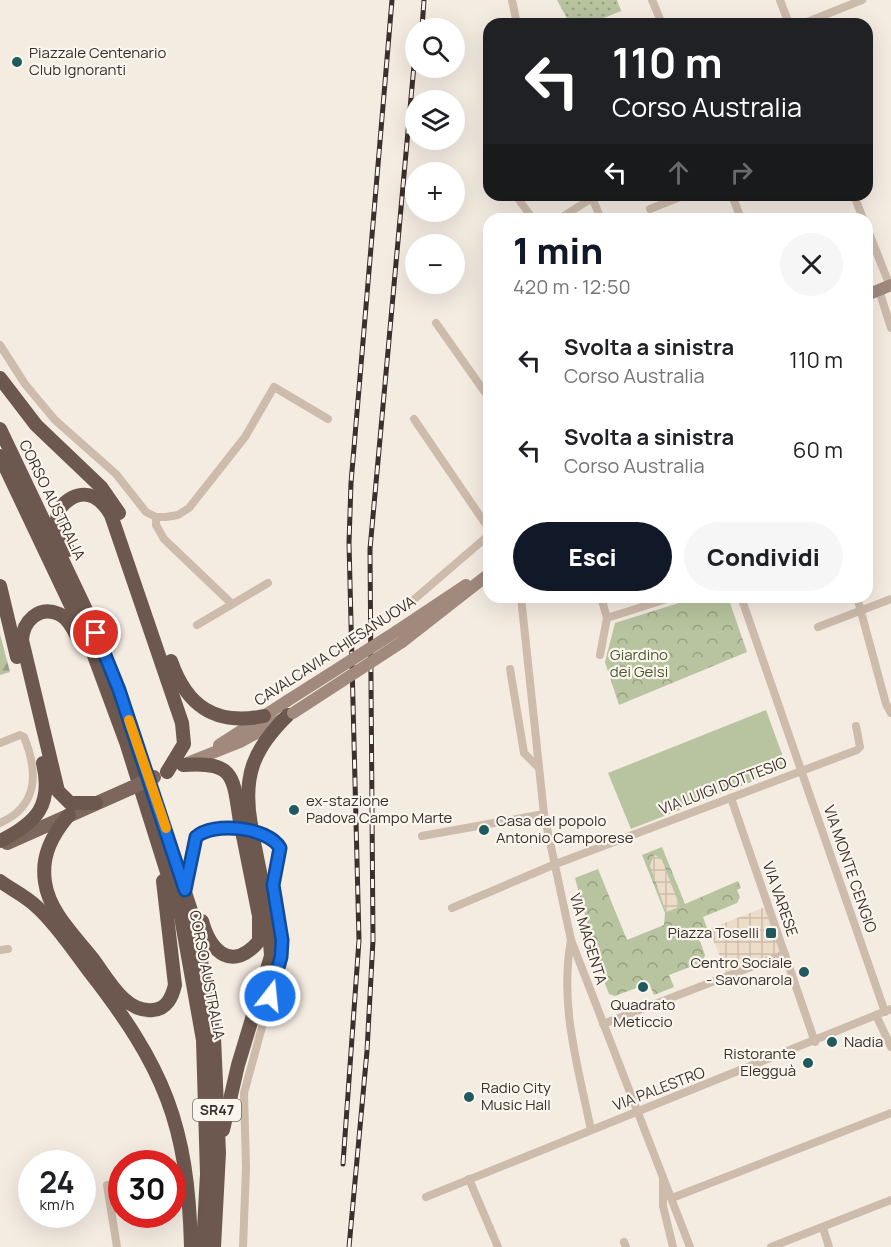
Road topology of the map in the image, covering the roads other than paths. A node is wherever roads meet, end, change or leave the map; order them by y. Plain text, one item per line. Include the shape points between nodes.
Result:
1 (512, 0) edge
2 (652, 0) edge
3 (780, 0) edge
4 (862, 0) edge
5 (516, 18) edge
6 (660, 18) edge
7 (787, 18) edge
8 (817, 18) edge
9 (584, 201) edge
10 (670, 201) edge
11 (650, 209) dead end
12 (567, 213) edge
13 (873, 252) edge
14 (882, 289) edge
15 (436, 323) dead end
16 (891, 328) edge
17 (0, 345) edge
18 (0, 378) edge
19 (483, 390) edge
20 (328, 419) dead end
21 (414, 419) dead end
22 (0, 429) edge
23 (0, 456) edge
24 (156, 517) junction
25 (483, 520) edge
26 (483, 540) edge
27 (483, 575) edge
28 (268, 583) dead end
29 (0, 586) edge
30 (891, 599) edge
31 (411, 602) dead end
32 (522, 603) edge
33 (603, 603) edge
34 (654, 603) edge
35 (743, 603) edge
36 (858, 603) edge
37 (232, 604) junction
38 (860, 611) junction
39 (607, 618) junction
40 (197, 625) dead end
41 (818, 627) dead end
42 (399, 636) junction
43 (600, 655) dead end
44 (510, 669) dead end
45 (119, 690) junction
46 (891, 713) edge
47 (291, 714) junction
48 (264, 716) junction
49 (856, 726) dead end
50 (126, 742) junction
51 (0, 743) edge
52 (198, 759) junction
53 (183, 765) junction
54 (538, 768) junction
55 (802, 770) junction
56 (160, 775) junction
57 (731, 798) junction
58 (96, 803) junction
59 (544, 814) junction
60 (69, 815) junction
61 (0, 823) edge
62 (247, 830) junction
63 (422, 836) dead end
64 (157, 838) junction
65 (0, 841) edge
66 (0, 846) edge
67 (553, 865) junction
68 (0, 881) edge
69 (185, 890) junction
70 (452, 908) dead end
71 (571, 940) junction
72 (785, 954) junction
73 (886, 1013) edge
74 (603, 1024) junction
75 (815, 1042) junction
76 (891, 1047) edge
77 (638, 1112) junction
78 (891, 1113) edge
79 (591, 1130) junction
80 (219, 1153) junction
81 (663, 1176) junction
82 (469, 1179) junction
83 (107, 1185) dead end
84 (426, 1197) dead end
85 (672, 1198) junction
86 (891, 1200) edge
87 (823, 1228) junction
88 (117, 1247) edge
89 (191, 1247) edge
90 (202, 1247) edge
91 (214, 1247) edge
92 (243, 1247) edge
93 (498, 1247) edge
94 (673, 1247) edge
95 (690, 1247) edge
96 (771, 1247) edge
97 (829, 1247) edge

1 - 5 street
2 - 6 street
3 - 7 street
4 - 8 street
9 - 12 street
10 - 11 street
13 - 14 street
14 - 16 street
15 - 19 street
17 - 24 street via 55,420 116,474 146,512
18 - 48 highway via 36,425 113,502 184,691 215,715 235,719
20 - 24 street via 274,387 245,437 189,508 178,515
21 - 25 street
22 - 45 highway, CORSO AUSTRALIA / SR47 via 88,614
23 - 50 highway, CORSO AUSTRALIA / SR47 via 92,650
24 - 37 street via 164,539
26 - 31 street
27 - 42 main road, CAVALCAVIA CHIESANUOVA
28 - 37 street
29 - 65 highway via 46,785 35,818 23,830
30 - 38 street
32 - 54 street, VIA MAGENTA
33 - 39 street
34 - 39 street
35 - 55 street, VIA MONTE CENGIO
36 - 38 street
37 - 40 street
38 - 41 street
38 - 46 street
39 - 43 street
42 - 47 main road, CAVALCAVIA CHIESANUOVA, bridge
42 - 48 main road, CAVALCAVIA CHIESANUOVA, bridge
44 - 54 street, VIA MAGENTA via 524,753
45 - 56 highway via 104,631 57,523 66,502 78,495 93,496 111,515 179,712 184,744
45 - 69 highway, CORSO AUSTRALIA / SR47
47 - 52 main road, CAVALCAVIA CHIESANUOVA
47 - 62 highway via 267,736 253,762
48 - 52 main road, CAVALCAVIA CHIESANUOVA
49 - 55 street via 859,749
50 - 58 highway via 70,623 59,614 46,612 32,617 23,628 22,640 58,791 70,803
50 - 64 highway, CORSO AUSTRALIA / SR47
51 - 61 street via 24,737 34,773 28,799 20,812
52 - 53 main road, CAVALCAVIA CHIESANUOVA
53 - 56 main road, CAVALCAVIA CHIESANUOVA
53 - 62 highway via 207,763 220,767 234,784
54 - 59 street, VIA MAGENTA
55 - 57 street, VIA LUIGI DOTTESIO
55 - 73 street, VIA MONTE CENGIO
56 - 58 main road, CAVALCAVIA CHIESANUOVA, bridge
57 - 67 street, VIA LUIGI DOTTESIO
57 - 72 street, VIA VARESE
58 - 60 main road, CAVALCAVIA CHIESANUOVA
59 - 63 street
59 - 67 street, VIA MAGENTA
60 - 64 highway via 53,835 45,856 45,882 52,905 123,998 148,1011 166,1005 175,985
60 - 66 main road, CAVALCAVIA CHIESANUOVA
62 - 69 highway via 260,929 259,941 250,951 238,957 223,955 214,948 199,910
62 - 80 highway via 268,912 271,956 238,1065
64 - 90 highway, CORSO AUSTRALIA / SR47 via 189,955 204,1040 207,1174
67 - 70 street, VIA LUIGI DOTTESIO
67 - 71 street, VIA MAGENTA
68 - 89 highway via 31,901 56,928 124,1015 153,1065 176,1121 186,1164
69 - 80 highway, CORSO AUSTRALIA / SR47 via 202,953 214,1037
69 - 92 street, CORSO AUSTRALIA via 196,837 209,828 269,835 280,848 273,885 281,926 281,957 244,1093
71 - 74 street, VIA MAGENTA
71 - 79 street via 566,1002
72 - 74 street
72 - 75 street, VIA VARESE
73 - 75 street, VIA PALESTRO
73 - 76 street, VIA MONTE CENGIO
74 - 77 street, VIA MAGENTA
75 - 77 street, VIA PALESTRO
77 - 79 street, VIA PALESTRO
77 - 81 street, VIA MAGENTA
78 - 85 street
79 - 82 street, VIA PALESTRO
80 - 91 highway, CORSO AUSTRALIA / SR47
81 - 85 street, VIA MAGENTA
81 - 94 street via 663,1206
82 - 84 street, VIA PALESTRO
82 - 93 street
83 - 88 street
85 - 95 street, VIA MAGENTA
86 - 87 street
87 - 96 street
87 - 97 street

